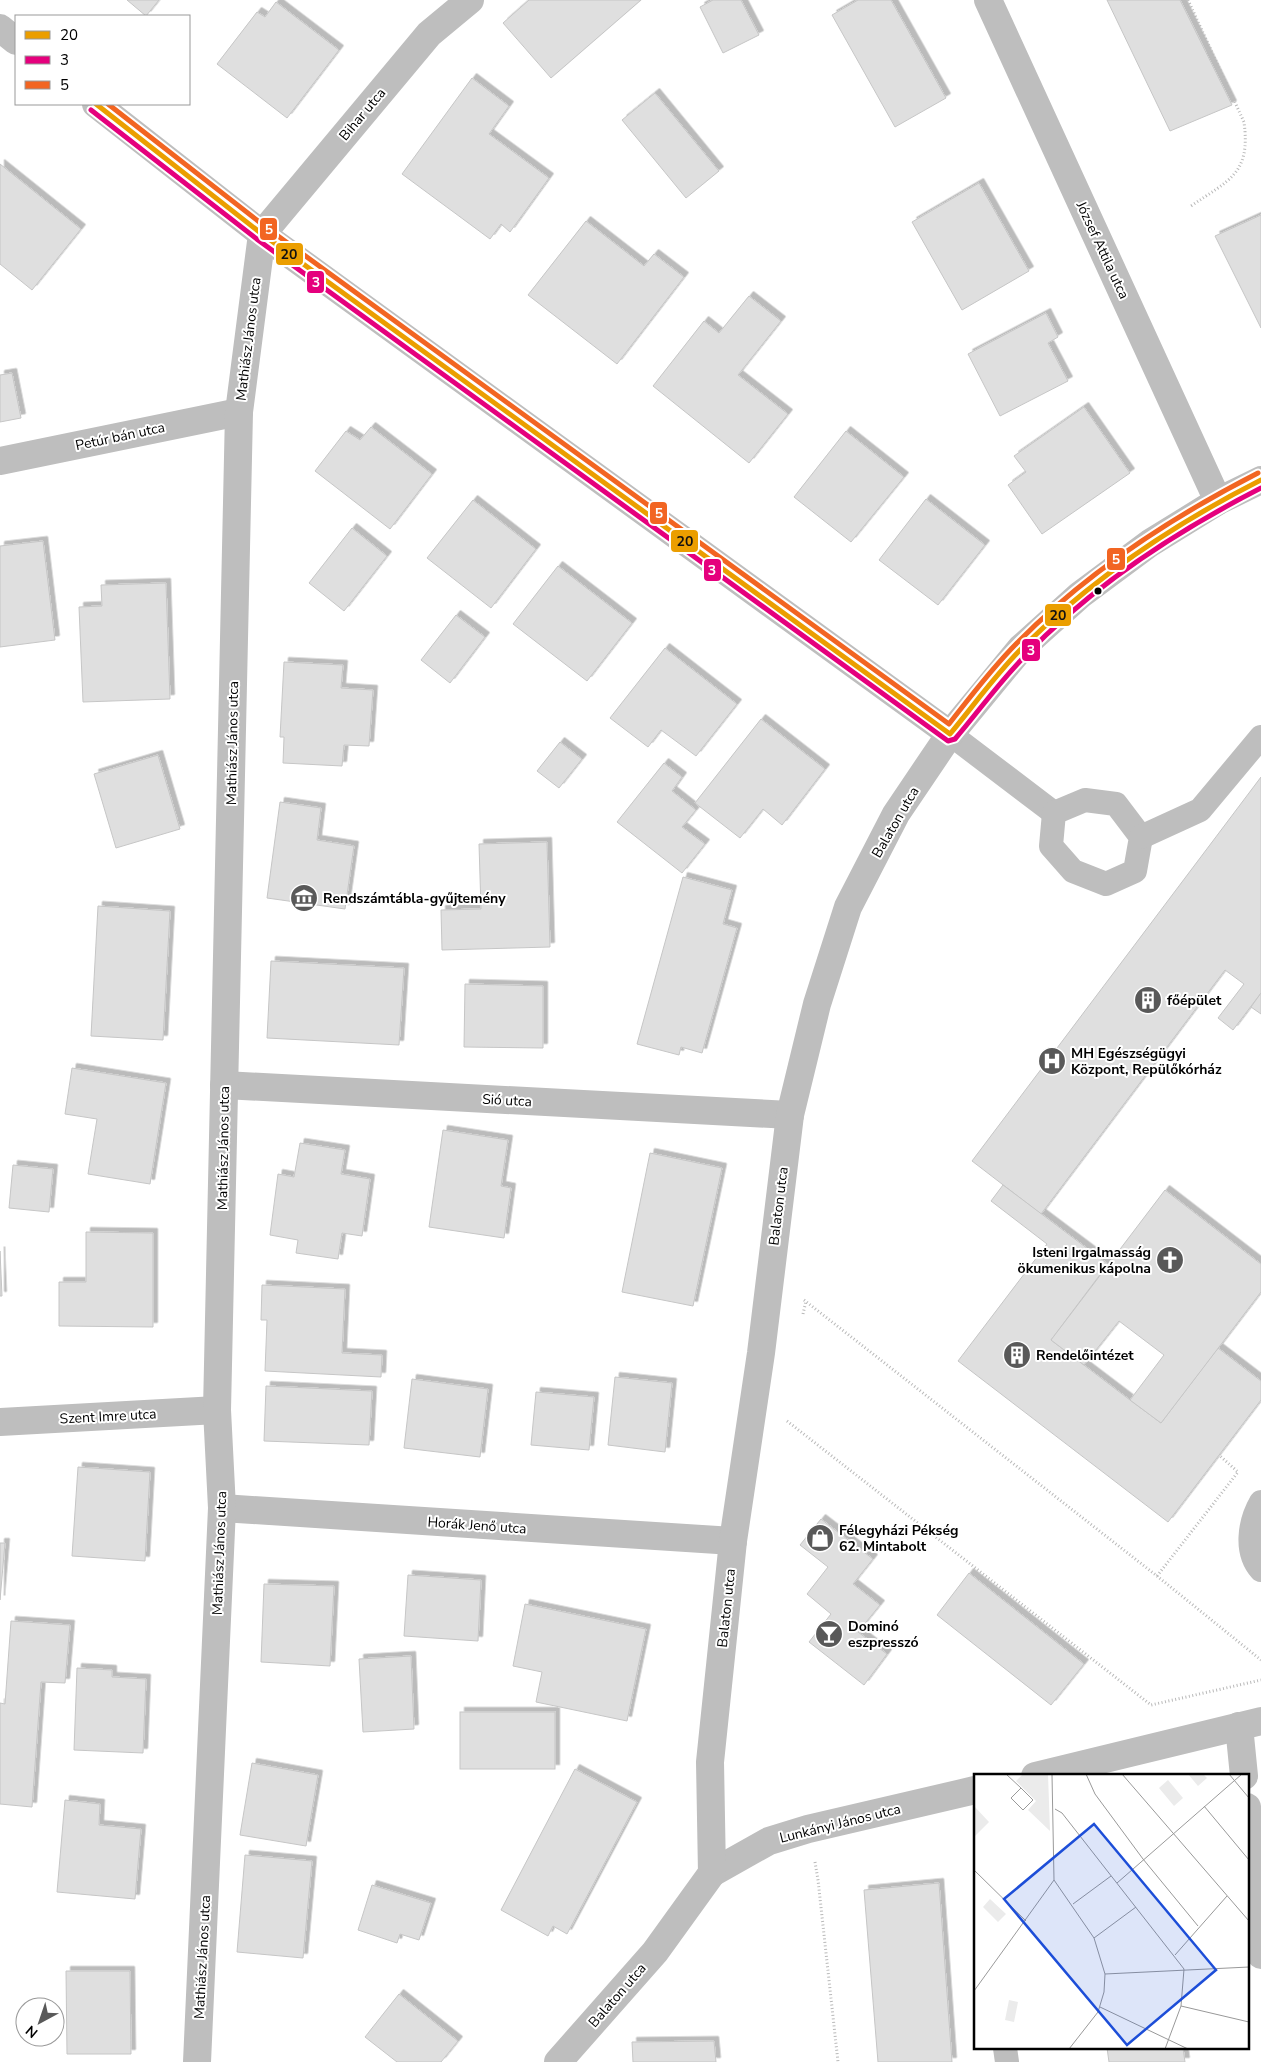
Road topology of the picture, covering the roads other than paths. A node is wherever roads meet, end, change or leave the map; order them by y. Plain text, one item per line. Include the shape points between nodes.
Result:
1 (470, 0) edge
2 (988, 0) edge
3 (0, 28) edge
4 (15, 40) edge
5 (97, 105) edge
6 (262, 234) junction
7 (239, 412) junction
8 (0, 461) edge
9 (1261, 480) edge
10 (1218, 501) junction
11 (950, 734) junction
12 (1261, 738) edge
13 (1054, 813) junction
14 (1141, 837) junction
15 (224, 1085) junction
16 (790, 1114) junction
17 (217, 1410) junction
18 (0, 1422) edge
19 (1261, 1502) edge
20 (222, 1508) junction
21 (733, 1541) junction
22 (1261, 1570) edge
23 (1250, 1724) edge
24 (1043, 1774) edge
25 (1244, 1774) edge
26 (974, 1790) edge
27 (1248, 1818) edge
28 (712, 1872) junction
29 (1261, 1955) edge
30 (197, 2062) edge
31 (558, 2062) edge

1 - 6 street, Bihar utca via 428,34
2 - 10 street, József Attila utca
3 - 4 street
5 - 6 street
6 - 7 street, Mathiász János utca
6 - 11 street
7 - 8 street, Petúr bán utca
7 - 15 street, Mathiász János utca
9 - 10 street, Balaton utca
10 - 11 street, Balaton utca via 1150,543 1080,595 1022,648
11 - 13 lane
11 - 16 street, Balaton utca via 896,814 848,907 817,1004
12 - 14 lane via 1200,810
13 - 14 lane via 1084,800 1116,804
13 - 14 lane via 1051,846 1073,872 1106,884 1135,871
15 - 16 street, Sió utca
15 - 17 street, Mathiász János utca
16 - 21 street, Balaton utca via 761,1353
17 - 18 street, Szent Imre utca
17 - 20 street, Mathiász János utca
19 - 22 lane via 1252,1526 1250,1549
20 - 21 street, Horák Jenő utca
20 - 30 street, Mathiász János utca
21 - 28 street, Balaton utca via 710,1762
23 - 24 street
23 - 25 street
26 - 28 street, Lunkányi János utca via 769,1841
27 - 29 street
28 - 31 street, Balaton utca via 655,1952

